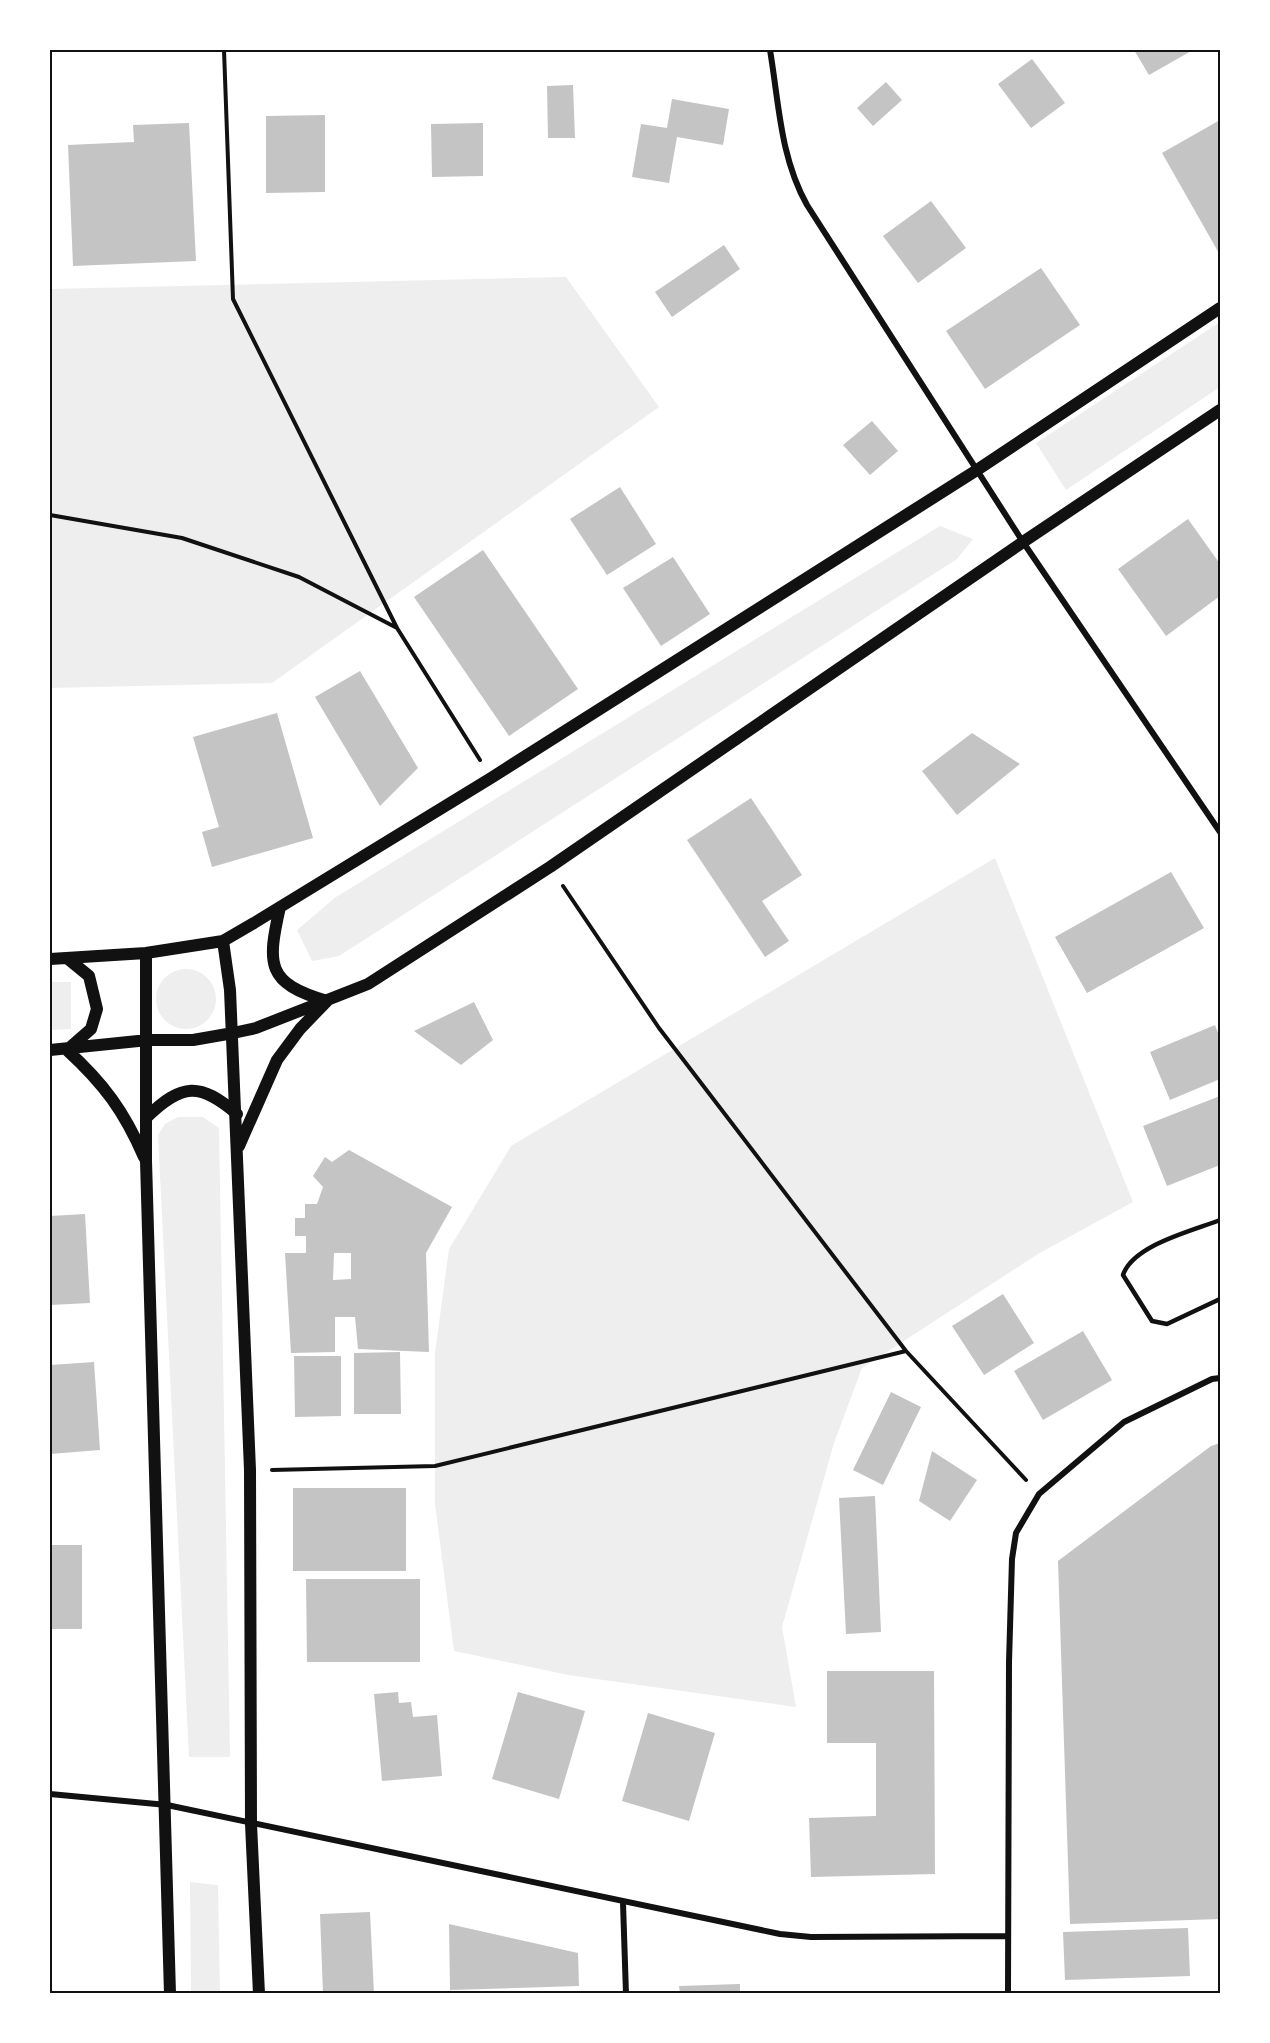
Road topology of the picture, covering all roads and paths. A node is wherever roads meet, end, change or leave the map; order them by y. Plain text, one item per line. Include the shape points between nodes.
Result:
1 (224, 50) edge
2 (770, 50) edge
3 (1221, 308) edge
4 (1221, 410) edge
5 (977, 470) junction
6 (50, 515) edge
7 (1023, 542) junction
8 (396, 628) junction
9 (491, 778) junction
10 (1221, 832) edge
11 (550, 867) junction
12 (280, 907) junction
13 (223, 940) junction
14 (146, 953) junction
15 (67, 958) junction
16 (50, 959) edge
17 (327, 1001) junction
18 (233, 1033) junction
19 (148, 1040) junction
20 (50, 1050) edge
21 (67, 1050) junction
22 (237, 1114) junction
23 (147, 1117) junction
24 (238, 1150) junction
25 (146, 1161) junction
26 (1221, 1220) edge
27 (1221, 1299) edge
28 (906, 1351) junction
29 (1221, 1378) edge
30 (250, 1470) junction
31 (1039, 1494) junction
32 (50, 1794) edge
33 (167, 1805) junction
34 (252, 1824) junction
35 (623, 1903) junction
36 (1008, 1936) junction
37 (170, 1994) edge
38 (258, 1994) edge
39 (626, 1994) edge
40 (1008, 1994) edge

1 - 8 path via 233,299
2 - 5 street via 785,152 796,185
3 - 5 main road
4 - 7 main road
5 - 7 street
5 - 9 main road
6 - 8 path via 182,538 298,577
7 - 10 street
7 - 11 main road
8 - 9 path
9 - 12 main road
11 - 17 main road via 368,984
11 - 28 path via 659,1028
12 - 13 main road
12 - 17 main road via 272,962 283,983
13 - 14 main road
13 - 18 main road
14 - 15 main road
14 - 19 main road
15 - 16 main road
15 - 21 main road via 89,976 97,1009 92,1029
17 - 18 main road
17 - 24 main road via 278,1060
18 - 19 main road via 193,1040
18 - 22 main road
19 - 21 main road
19 - 23 main road
20 - 21 main road
21 - 25 main road via 117,1104
22 - 23 main road via 203,1090 184,1090 166,1099
22 - 24 main road
23 - 25 main road
24 - 30 main road
25 - 33 main road
26 - 27 lane via 1146,1249 1127,1263 1123,1275 1152,1321 1167,1324
28 - 30 path via 435,1466
28 - 31 path
29 - 31 street via 1124,1422
30 - 34 main road
31 - 36 street via 1016,1533 1011,1559
32 - 33 street
33 - 34 street
33 - 37 main road
34 - 35 street
34 - 38 main road
35 - 36 street via 801,1936
35 - 39 street
36 - 40 street

